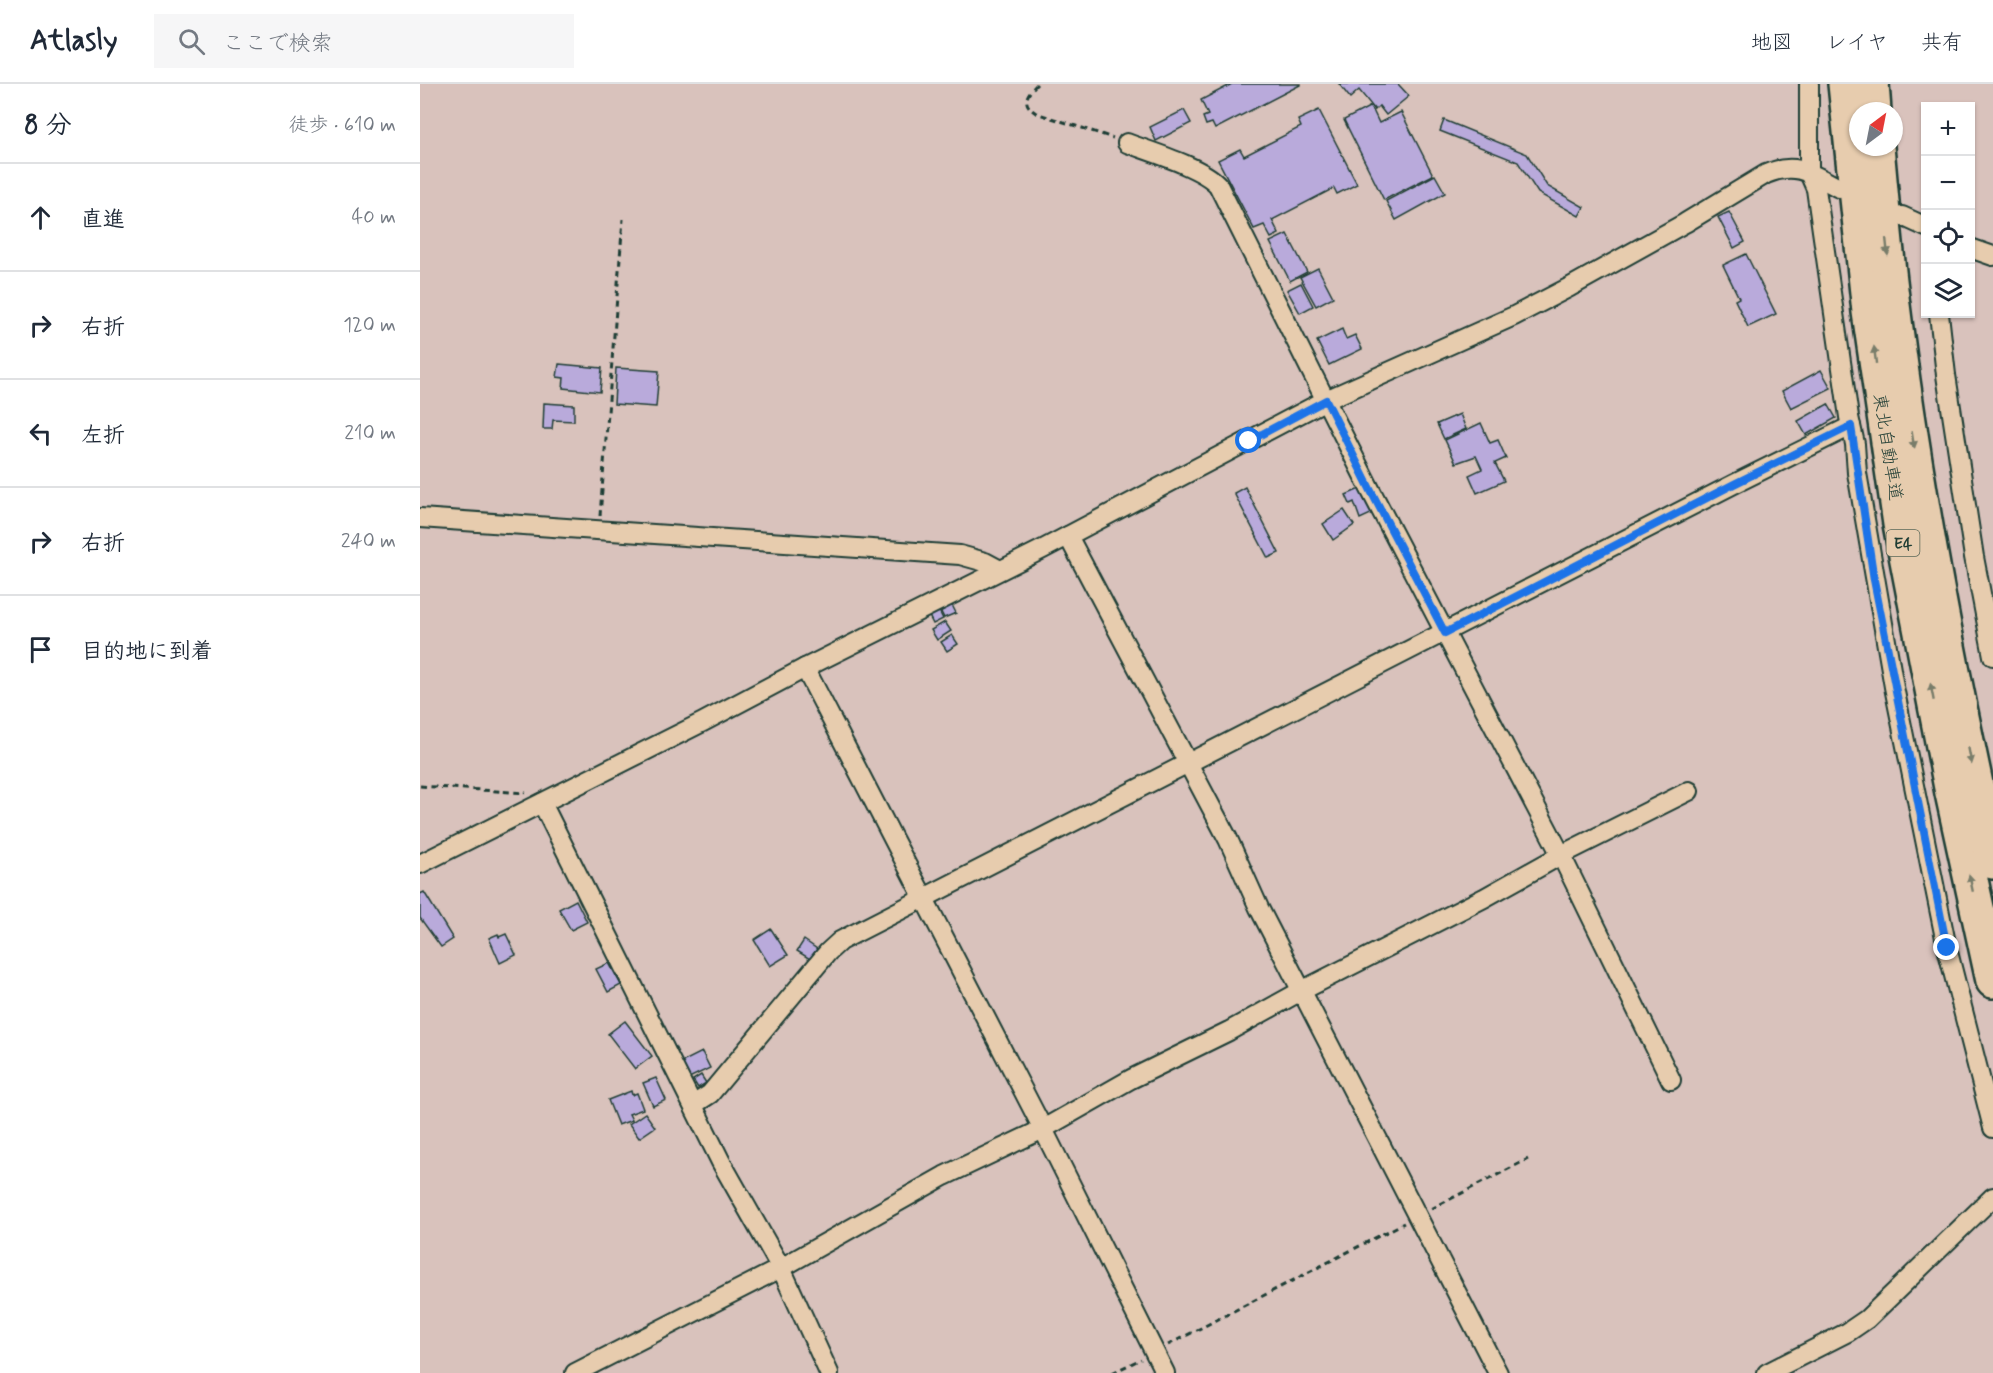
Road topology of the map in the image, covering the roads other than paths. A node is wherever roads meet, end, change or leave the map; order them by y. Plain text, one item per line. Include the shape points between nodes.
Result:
1 (1809, 84) edge
2 (1859, 95) edge
3 (1127, 143) road end
4 (1878, 156) edge
5 (1809, 173) junction
6 (1839, 188) dead end
7 (1902, 216) dead end
8 (1921, 225) edge
9 (1975, 249) edge
10 (1993, 256) edge
11 (1939, 318) edge
12 (1326, 400) junction
13 (1851, 426) junction
14 (420, 518) edge
15 (1068, 536) junction
16 (1000, 570) junction
17 (1445, 633) junction
18 (1993, 656) edge
19 (805, 668) junction
20 (1188, 763) junction
21 (1689, 791) dead end
22 (542, 803) junction
23 (1561, 855) junction
24 (1993, 862) edge
25 (420, 864) edge
26 (924, 898) junction
27 (1993, 981) edge
28 (1302, 991) junction
29 (1671, 1080) dead end
30 (693, 1105) junction
31 (1993, 1128) edge
32 (1043, 1129) junction
33 (1993, 1197) edge
34 (782, 1268) junction
35 (575, 1373) edge
36 (829, 1373) edge
37 (1165, 1373) edge
38 (1498, 1373) edge
39 (1767, 1373) edge

1 - 5 street
27 -> 2 highway, 東北自動車道 / E4 via 1900,524 1869,312
3 - 12 street via 1201,172 1218,184
4 -> 24 highway, 東北自動車道 / E4 via 1893,304 1924,517
5 - 6 street
5 - 12 street via 1790,168 1766,174 1570,287
5 - 13 street via 1816,189
7 - 8 street
9 - 10 street
11 - 18 street via 1974,557
12 - 15 street
12 - 17 street
13 - 17 street
13 - 31 street via 1896,698 1947,948
14 - 16 street via 960,555
15 - 16 street
15 - 20 street
16 - 19 street
17 - 20 street
17 - 23 street
19 - 22 street
19 - 26 street
20 - 26 street
20 - 28 street
21 - 23 street
22 - 25 street
22 - 30 street
23 - 28 street
23 - 29 street
26 - 30 street via 834,945 714,1089
26 - 32 street
28 - 32 street
28 - 38 street
30 - 34 street
32 - 34 street via 944,1176
32 - 37 street
33 - 39 street via 1866,1319
34 - 35 street
34 - 36 street

